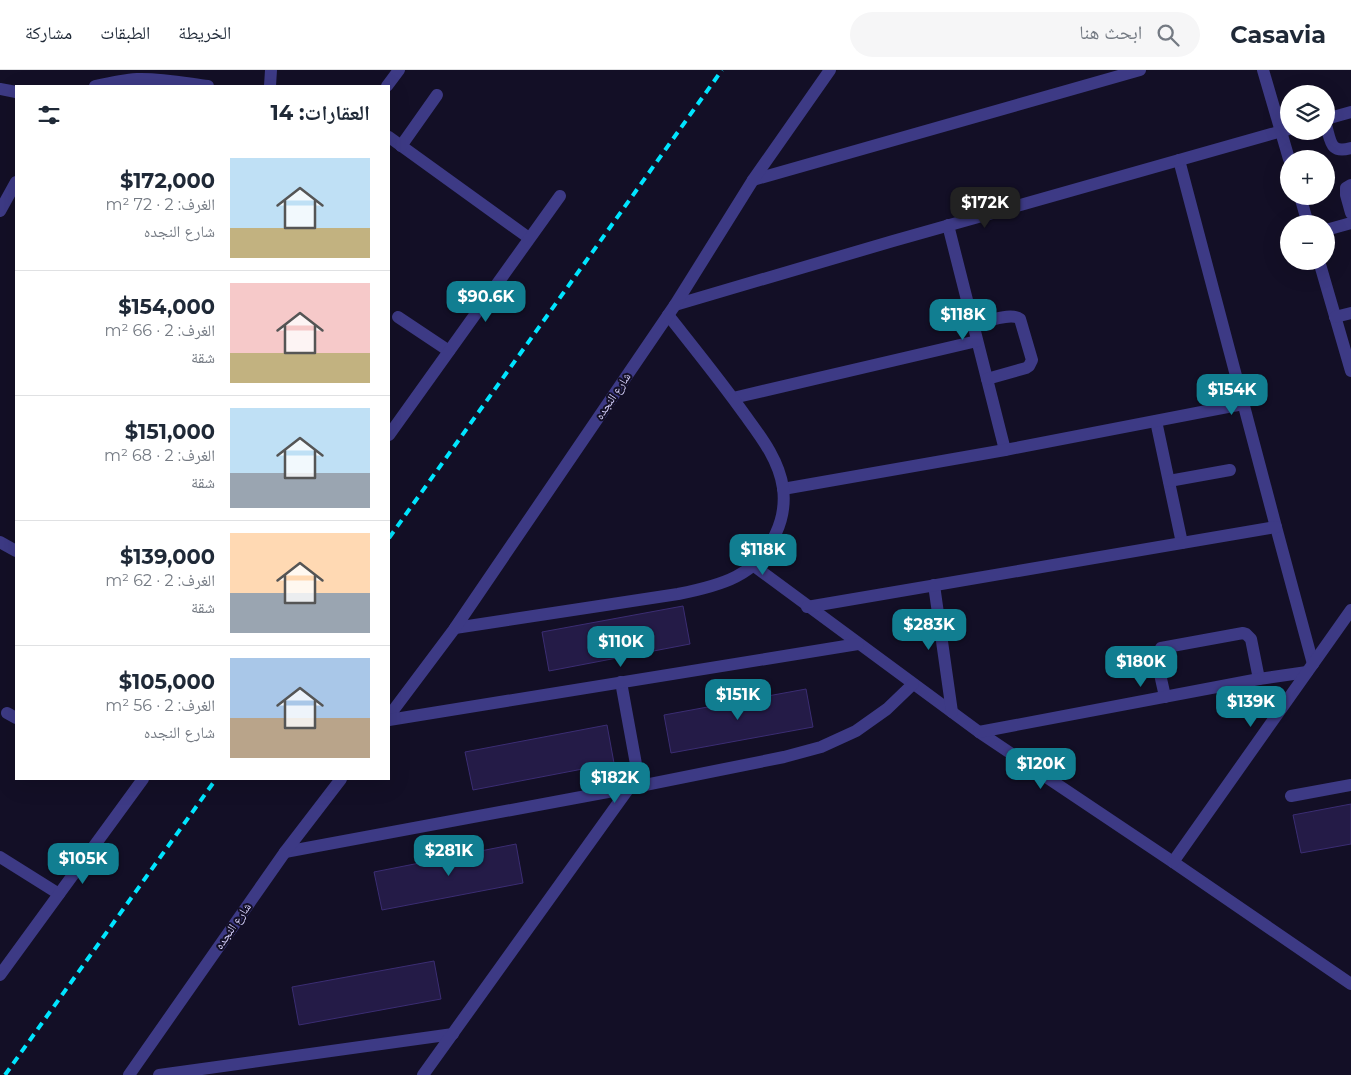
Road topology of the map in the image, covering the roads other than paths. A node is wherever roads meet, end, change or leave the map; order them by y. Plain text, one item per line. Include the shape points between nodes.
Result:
1 (271, 70) edge
2 (399, 70) edge
3 (830, 70) edge
4 (1140, 70) edge
5 (1263, 70) edge
6 (100, 85) edge
7 (199, 85) edge
8 (270, 85) edge
9 (388, 85) edge
10 (0, 88) edge
11 (15, 92) edge
12 (438, 95) dead end
13 (1351, 112) edge
14 (1335, 116) edge
15 (1280, 117) edge
16 (1280, 132) edge
17 (390, 138) edge
18 (1330, 140) edge
19 (400, 146) junction
20 (1351, 148) edge
21 (1179, 160) junction
22 (753, 180) junction
23 (15, 184) edge
24 (1351, 185) edge
25 (560, 196) dead end
26 (0, 211) edge
27 (1351, 213) edge
28 (1351, 223) edge
29 (948, 225) junction
30 (1335, 227) edge
31 (530, 238) junction
32 (1322, 270) edge
33 (672, 310) junction
34 (1351, 313) edge
35 (398, 317) dead end
36 (1335, 317) junction
37 (974, 325) junction
38 (977, 341) junction
39 (449, 351) junction
40 (1351, 371) edge
41 (987, 378) junction
42 (733, 398) junction
43 (1243, 404) junction
44 (1156, 421) junction
45 (390, 434) edge
46 (1005, 450) junction
47 (1230, 470) dead end
48 (1169, 481) junction
49 (783, 489) junction
50 (1276, 527) junction
51 (0, 542) edge
52 (1182, 543) junction
53 (15, 550) edge
54 (754, 566) junction
55 (934, 585) junction
56 (807, 606) junction
57 (1351, 610) edge
58 (455, 628) junction
59 (858, 644) junction
60 (1310, 668) junction
61 (1259, 679) junction
62 (621, 682) junction
63 (913, 684) junction
64 (1165, 697) junction
65 (952, 712) junction
66 (390, 717) edge
67 (390, 718) edge
68 (979, 732) junction
69 (139, 780) edge
70 (340, 780) edge
71 (1351, 785) edge
72 (635, 787) junction
73 (1290, 796) dead end
74 (285, 852) junction
75 (0, 857) edge
76 (1174, 862) junction
77 (59, 894) junction
78 (0, 975) edge
79 (1351, 984) edge
80 (453, 1034) junction
81 (129, 1075) edge
82 (159, 1075) edge
83 (423, 1075) edge

1 - 8 street
2 - 9 street
3 - 22 street, شارع النجده
4 - 22 street
5 - 15 street
6 - 7 street via 138,79
10 - 11 street
12 - 19 street
13 - 14 street
16 - 21 street
17 - 19 street
18 - 20 street via 1332,146 1341,151
19 - 31 street
21 - 29 street
21 - 43 street
22 - 33 street, شارع النجده
23 - 26 street
24 - 27 street via 1345,192
25 - 31 street
28 - 30 street
29 - 33 street
29 - 37 street
31 - 39 street
32 - 36 street
33 - 42 street
33 - 58 street, شارع النجده
34 - 36 street
35 - 39 street
36 - 40 street
37 - 38 street
37 - 41 street via 1018,317 1032,360 1026,368
38 - 41 street
38 - 42 street
39 - 45 street
41 - 46 street
42 - 49 street via 769,448
43 - 44 street
43 - 50 street
44 - 46 street
44 - 48 street
46 - 49 street
47 - 48 street
48 - 52 street
49 - 54 street via 780,525 771,545
50 - 52 street
50 - 60 street
51 - 53 street
52 - 55 street
54 - 56 street
54 - 58 street via 708,588
55 - 56 street
55 - 65 street
56 - 59 street
57 - 60 street
58 - 66 street, شارع النجده
59 - 62 street
59 - 63 street
60 - 61 street
60 - 76 street
61 - 64 street
61 - 64 street via 1251,639 1246,634 1161,648 1158,658
62 - 67 street
62 - 72 street
63 - 65 street
63 - 72 street via 887,709 856,731 821,748
64 - 68 street
65 - 68 street
68 - 76 street
69 - 77 street
70 - 74 street, شارع النجده
71 - 73 street
72 - 74 street
72 - 80 street
74 - 81 street, شارع النجده
75 - 77 street
76 - 79 street
77 - 78 street
80 - 82 street
80 - 83 street

